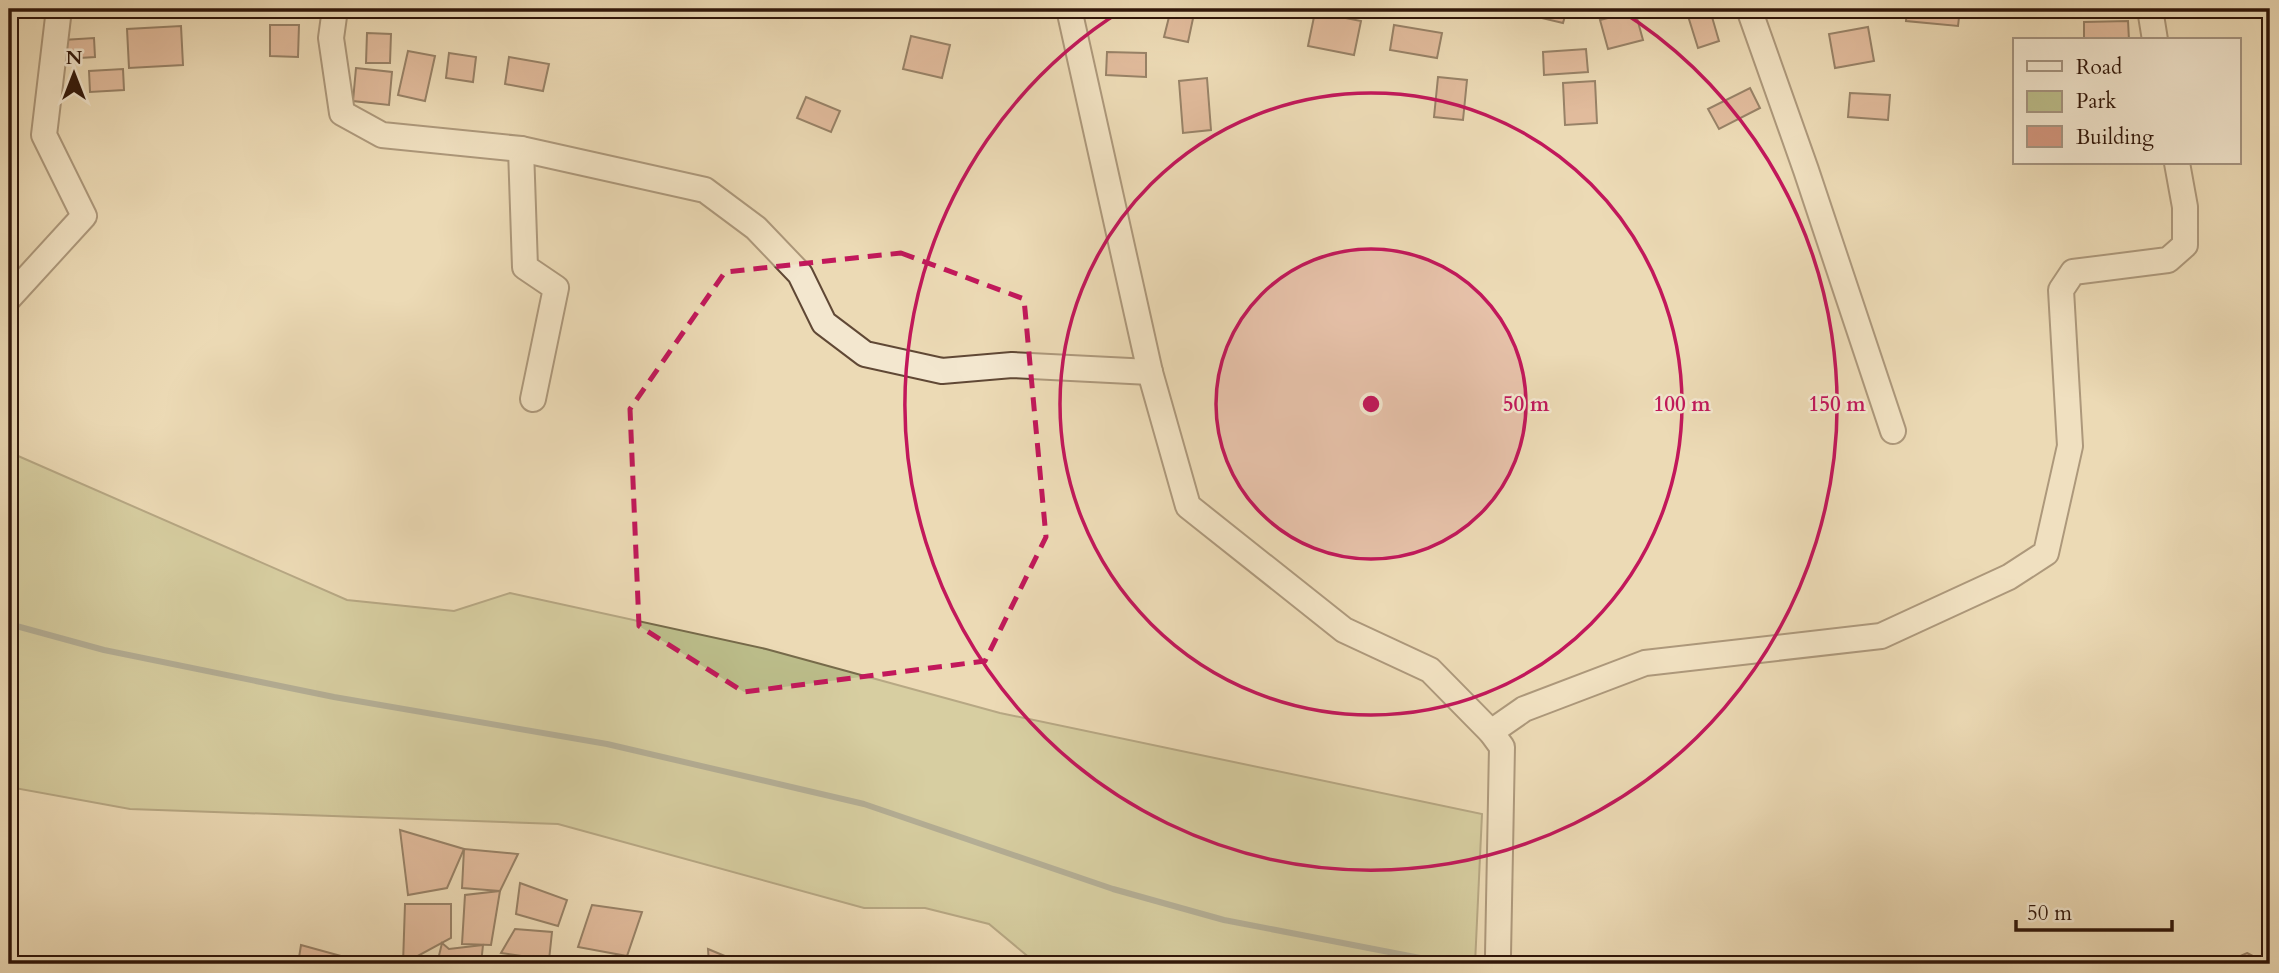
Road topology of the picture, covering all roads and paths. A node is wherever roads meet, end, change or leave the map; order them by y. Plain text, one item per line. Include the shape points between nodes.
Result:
1 (59, 9) edge
2 (335, 9) edge
3 (1069, 9) edge
4 (1749, 9) edge
5 (2150, 9) edge
6 (2155, 38) edge
7 (521, 149) junction
8 (2177, 164) edge
9 (9, 298) edge
10 (1150, 372) junction
11 (533, 399) dead end
12 (1893, 431) dead end
13 (1491, 732) junction
14 (1498, 954) dead end

1 - 9 street via 44,135 84,216
2 - 7 street via 331,38 342,113 382,135
3 - 10 street
4 - 12 street
5 - 6 street
7 - 10 street via 705,190 756,228 800,274 824,323 865,354 942,371 1012,365
7 - 11 street via 524,267 556,288
8 - 13 street via 2185,207 2185,245 2168,260 2073,272 2062,290 2070,446 2046,553 2009,577 1881,636 1646,663 1524,709
10 - 13 street via 1188,506 1344,630 1430,670
13 - 14 street via 1502,747

